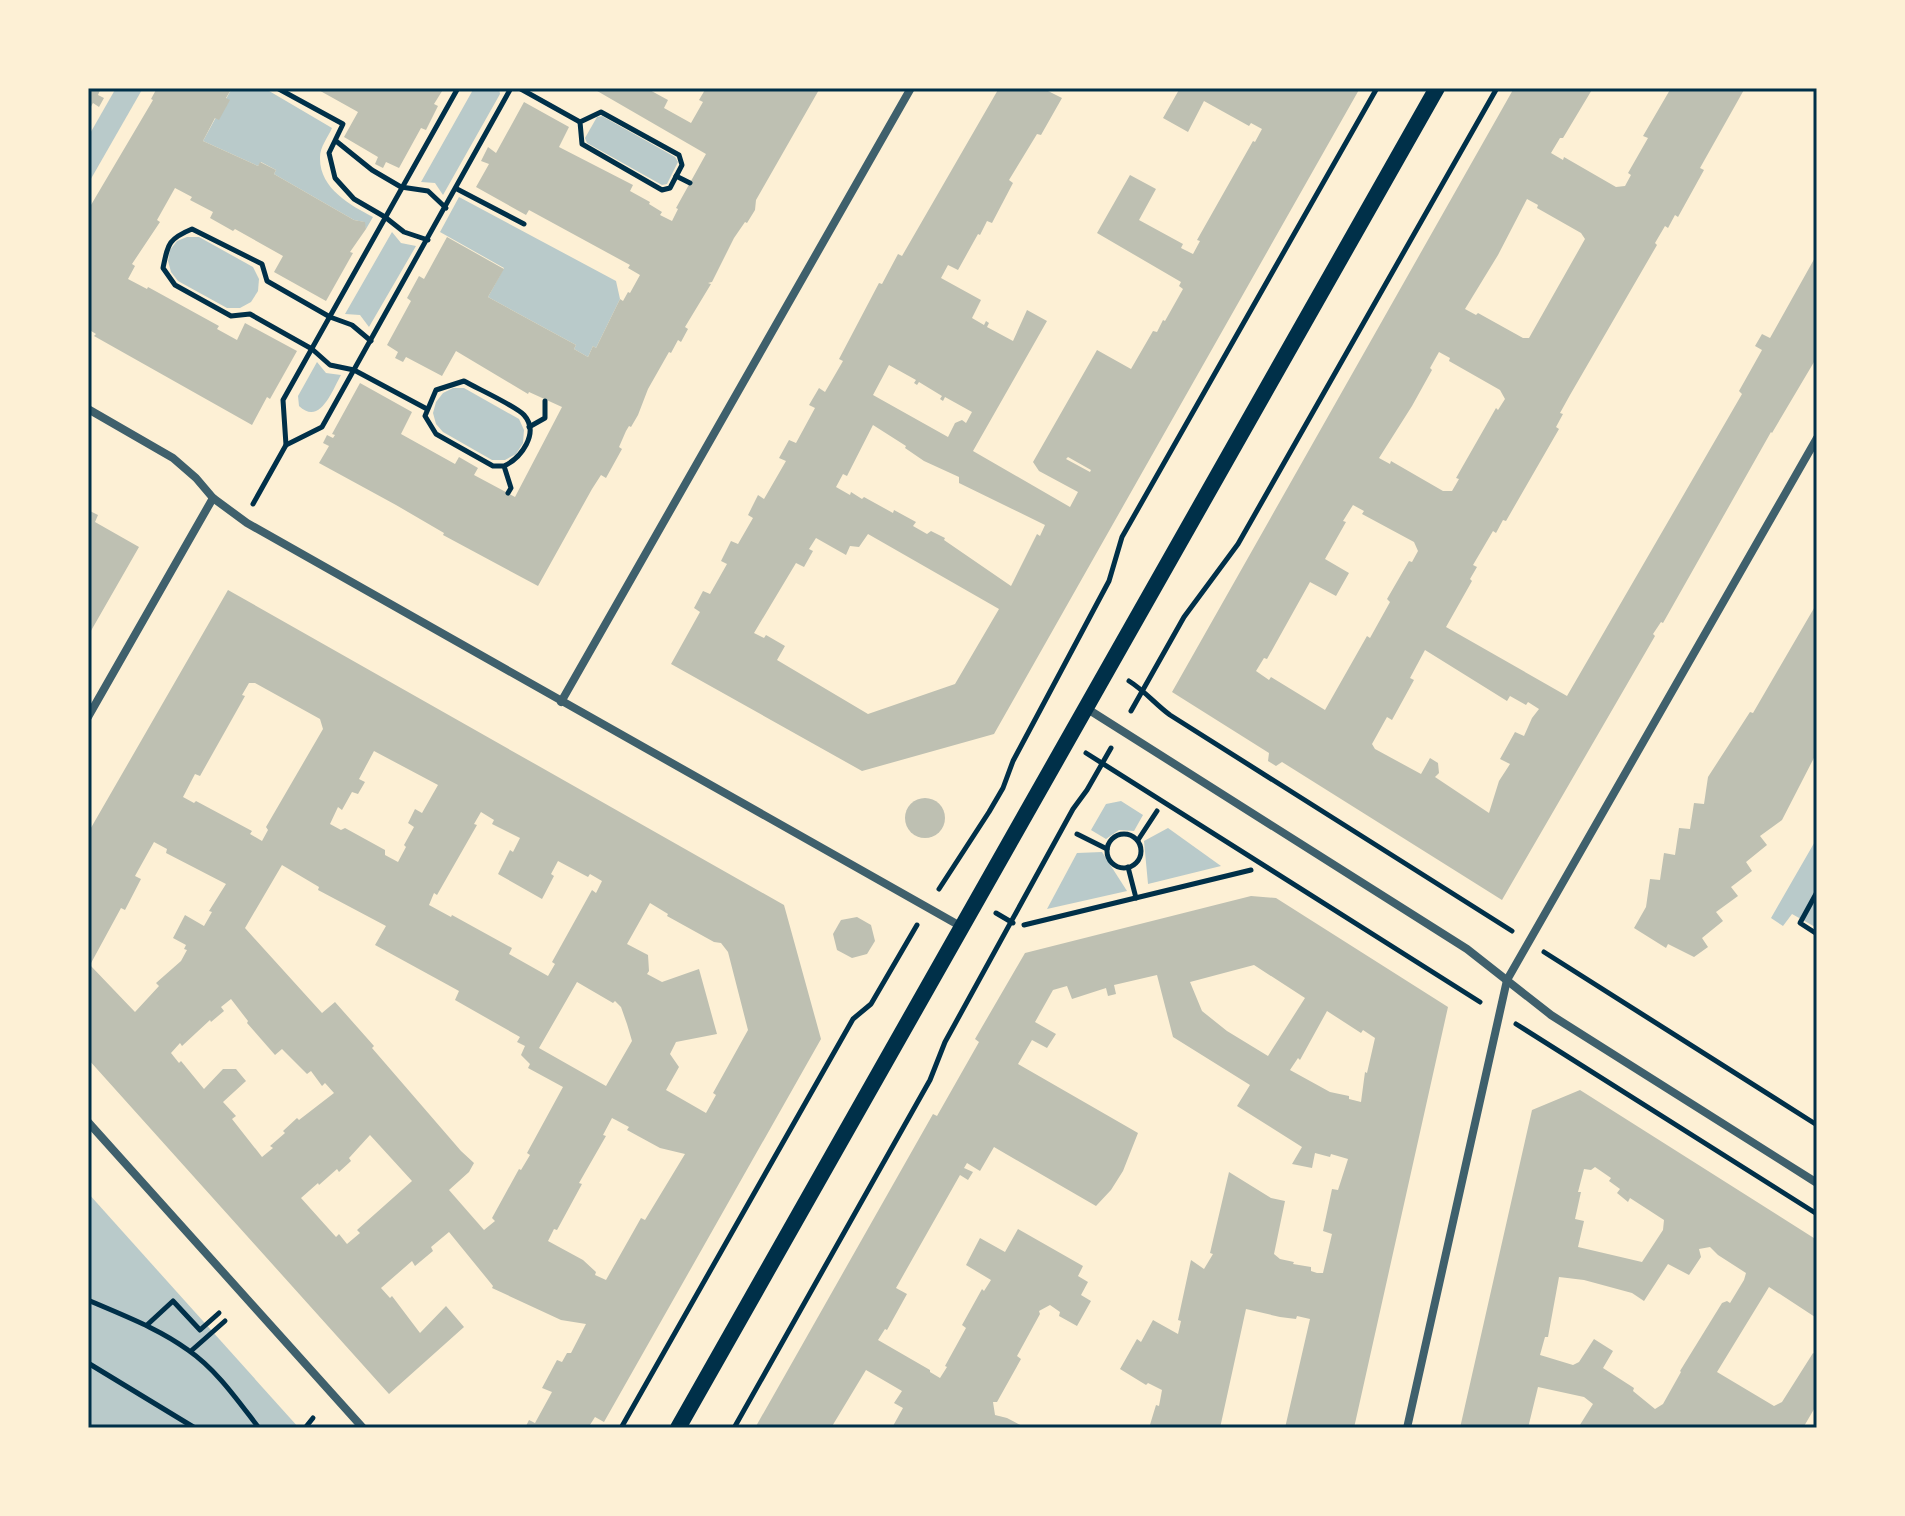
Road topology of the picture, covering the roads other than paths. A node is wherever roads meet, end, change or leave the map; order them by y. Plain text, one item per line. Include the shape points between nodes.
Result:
1 (911, 88) edge
2 (1437, 88) edge
3 (88, 409) edge
4 (1817, 438) edge
5 (213, 498) junction
6 (561, 702) junction
7 (1086, 708) junction
8 (88, 717) edge
9 (963, 927) junction
10 (1507, 980) junction
11 (88, 1122) edge
12 (1817, 1183) edge
13 (363, 1428) edge
14 (678, 1428) edge
15 (1407, 1428) edge

1 - 6 street
2 - 7 main road
3 - 5 street via 173,458
4 - 10 street
5 - 6 street via 247,523
5 - 8 street
6 - 9 street
7 - 9 main road
7 - 10 street via 1467,949
9 - 14 main road
10 - 12 street via 1551,1015
10 - 15 street
11 - 13 street

